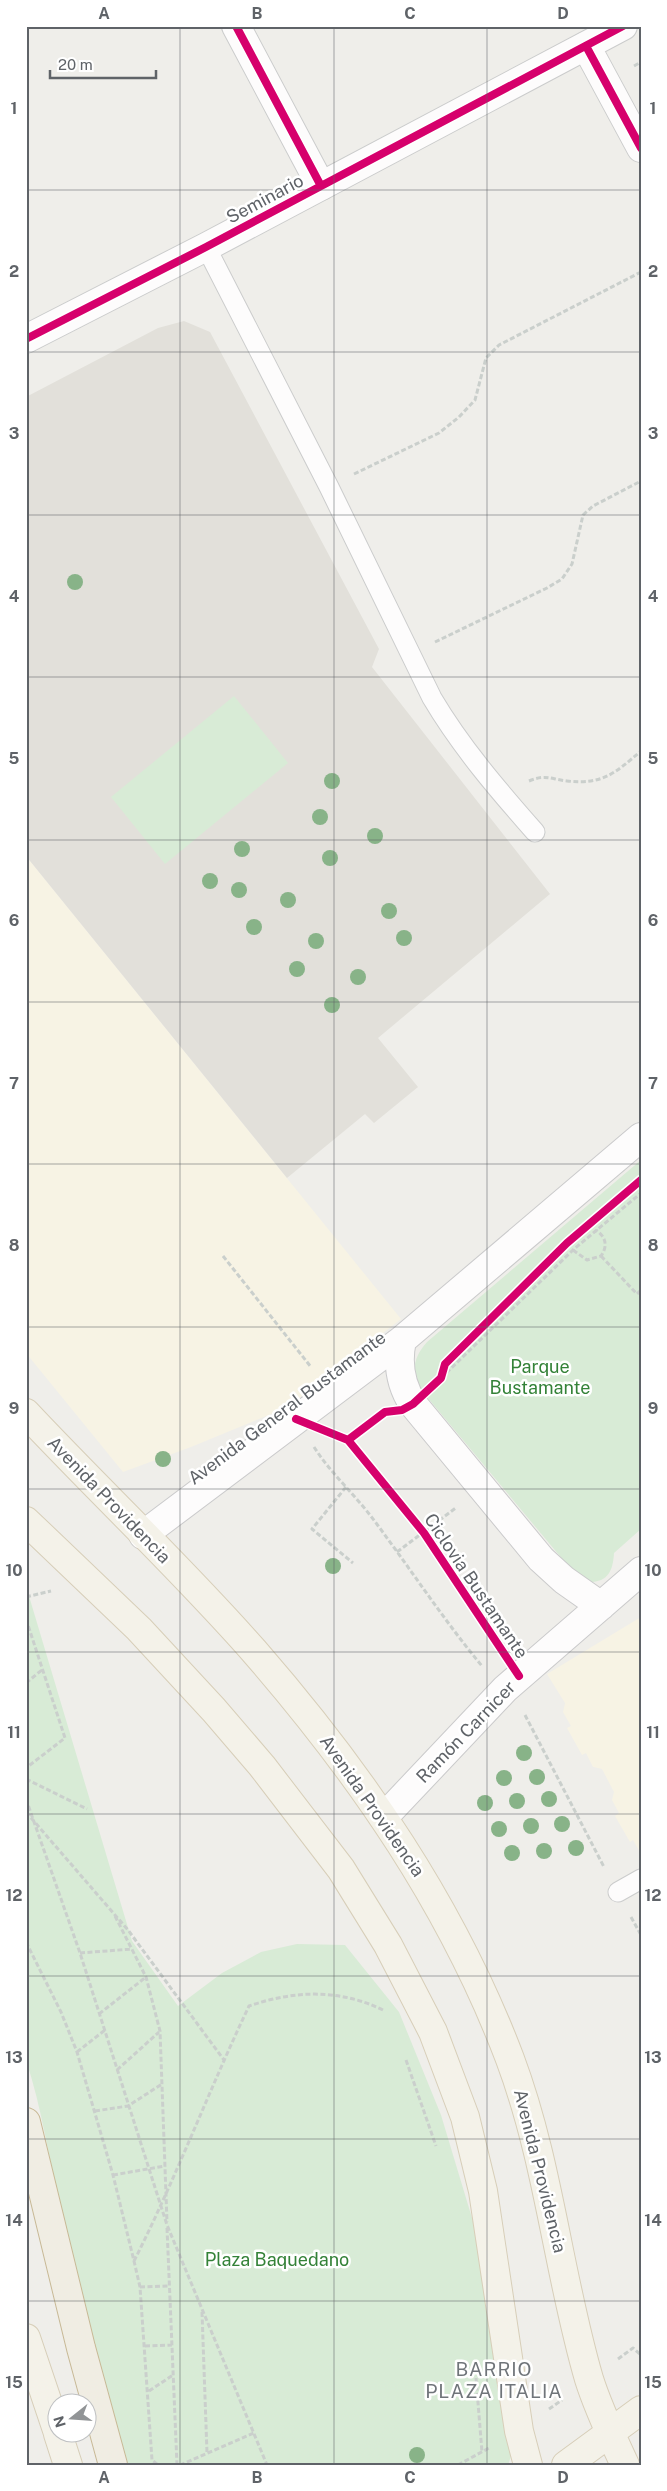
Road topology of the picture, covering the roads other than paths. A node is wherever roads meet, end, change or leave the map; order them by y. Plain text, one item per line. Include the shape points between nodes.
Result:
1 (236, 26) edge
2 (623, 26) edge
3 (586, 46) junction
4 (641, 148) edge
5 (321, 186) junction
6 (206, 247) junction
7 (26, 339) edge
8 (535, 832) dead end
9 (641, 1137) edge
10 (402, 1340) junction
11 (26, 1413) edge
12 (26, 1521) edge
13 (143, 1535) junction
14 (641, 1571) edge
15 (601, 1606) junction
16 (384, 1817) junction
17 (641, 1879) edge
18 (618, 1892) road end
19 (26, 2122) edge
20 (26, 2338) edge
21 (48, 2403) edge
22 (641, 2410) edge
23 (609, 2431) junction
24 (61, 2444) edge
25 (68, 2465) edge
26 (113, 2465) edge
27 (528, 2465) edge
28 (566, 2465) edge
29 (625, 2465) edge

1 - 5 main road
2 - 3 main road, Seminario
3 - 4 main road
3 - 5 main road, Seminario
5 - 6 main road, Seminario
6 - 7 main road, Seminario
6 - 8 lane via 409,654 450,728
9 - 10 main road, Avenida General Bustamante
10 - 13 main road, Avenida General Bustamante
10 - 15 main road via 399,1364 407,1395 413,1404 541,1558 564,1580
11 - 13 main road, Avenida Providencia
12 - 27 main road via 145,1636 262,1766 341,1869 388,1946 433,2032 465,2117 483,2191 519,2431
13 - 16 main road, Avenida Providencia via 252,1649
14 - 15 main road, Ramón Carnicer
15 - 16 main road, Ramón Carnicer via 505,1689
16 - 23 main road, Avenida Providencia via 428,1886 469,1964 511,2062 545,2178 572,2311 590,2380
17 - 18 lane
19 - 26 highway
20 - 21 main road
22 - 23 main road
23 - 28 main road
23 - 29 main road, Avenida Providencia
24 - 25 main road

